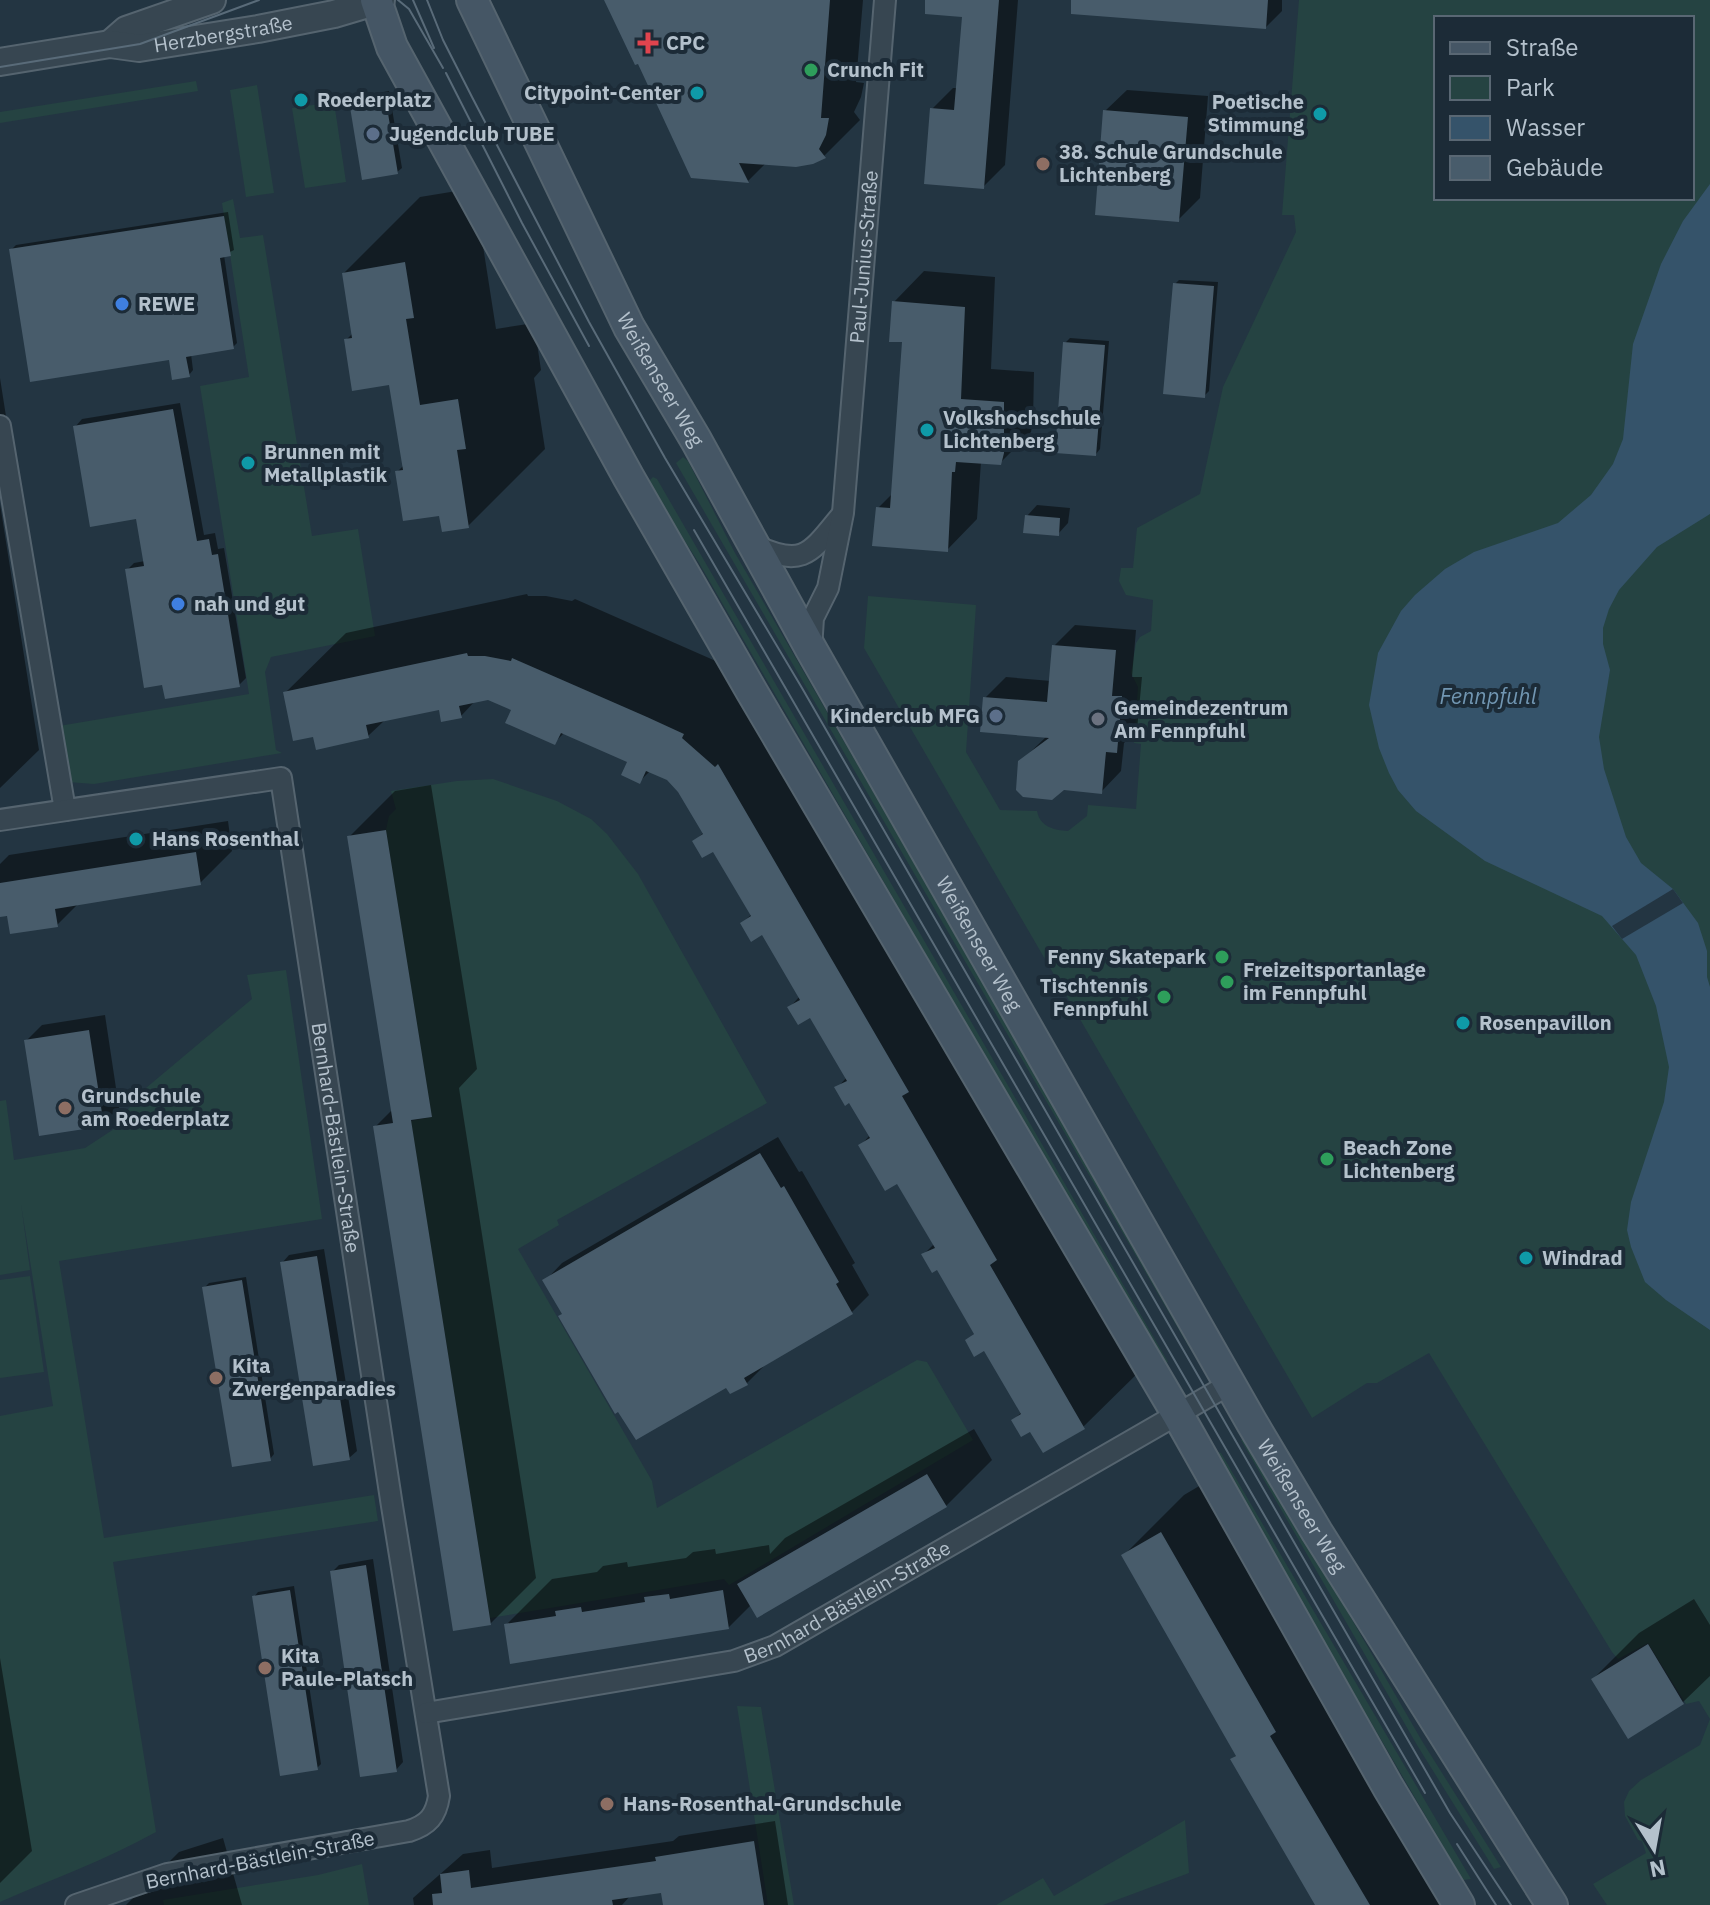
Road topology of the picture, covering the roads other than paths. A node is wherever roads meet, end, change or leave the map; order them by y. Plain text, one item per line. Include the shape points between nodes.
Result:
1 (212, 0) edge
2 (472, 0) edge
3 (885, 0) edge
4 (378, 1) edge
5 (110, 44) junction
6 (0, 62) edge
7 (0, 426) edge
8 (843, 513) junction
9 (754, 545) junction
10 (811, 649) junction
11 (65, 810) junction
12 (0, 820) edge
13 (1230, 1384) junction
14 (1178, 1415) junction
15 (426, 1713) junction
16 (76, 1905) edge
17 (1459, 1905) edge
18 (1552, 1905) edge

1 - 5 street, Herzbergstraße via 126,30
2 - 9 main road, Weißenseer Weg via 629,327
3 - 8 street, Paul-Junius-Straße
4 - 5 street, Herzbergstraße via 334,14 139,48
4 - 14 main road via 392,47 629,478
5 - 6 street, Herzbergstraße
7 - 11 street
8 - 9 street via 816,546 792,557
8 - 10 street, Paul-Junius-Straße via 828,588 813,618
9 - 10 main road, Weißenseer Weg
10 - 13 main road, Weißenseer Weg
11 - 12 street, Bernhard-Bästlein-Straße
11 - 15 street, Bernhard-Bästlein-Straße via 281,778
13 - 14 street, Bernhard-Bästlein-Straße
13 - 18 main road, Weißenseer Weg
14 - 15 street, Bernhard-Bästlein-Straße via 754,1655
14 - 17 main road
15 - 16 street, Bernhard-Bästlein-Straße via 439,1796 433,1818 421,1827 167,1874

